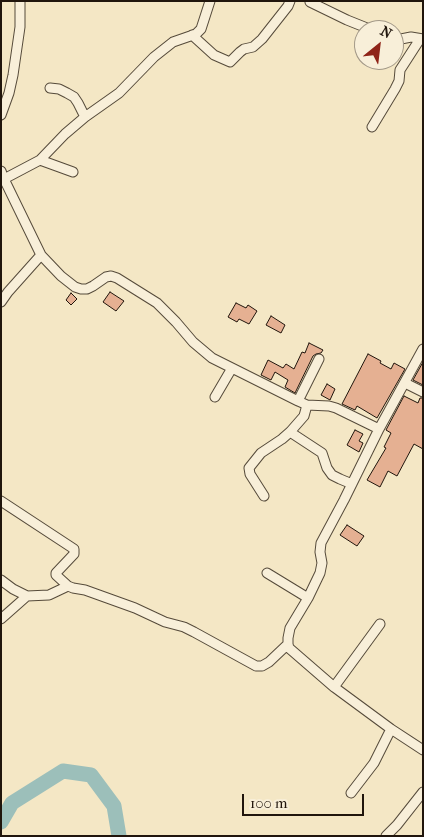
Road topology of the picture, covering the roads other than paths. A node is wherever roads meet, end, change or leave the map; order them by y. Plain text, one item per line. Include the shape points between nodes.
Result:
1 (20, 1) edge
2 (210, 1) edge
3 (290, 1) edge
4 (310, 2) edge
5 (354, 23) edge
6 (192, 35) junction
7 (404, 38) edge
8 (421, 39) edge
9 (50, 88) dead end
10 (1, 115) edge
11 (85, 118) junction
12 (372, 126) dead end
13 (40, 160) junction
14 (73, 172) dead end
15 (3, 175) edge
16 (41, 255) junction
17 (1, 302) edge
18 (423, 349) edge
19 (319, 360) dead end
20 (232, 368) junction
21 (405, 383) junction
22 (423, 392) edge
23 (215, 397) dead end
24 (303, 403) junction
25 (380, 429) junction
26 (290, 432) junction
27 (352, 484) junction
28 (264, 496) dead end
29 (1, 501) edge
30 (267, 573) dead end
31 (1, 580) edge
32 (68, 586) junction
33 (27, 596) junction
34 (308, 598) junction
35 (1, 619) edge
36 (380, 624) dead end
37 (288, 644) junction
38 (334, 687) junction
39 (391, 729) junction
40 (423, 750) edge
41 (423, 792) edge
42 (351, 793) dead end
43 (386, 836) edge

1 - 10 street via 13,75
2 - 6 street via 201,29
3 - 6 street via 262,39 230,62 214,55
4 - 5 street
6 - 11 street via 173,42 119,93
7 - 8 street
8 - 12 street via 400,70 399,81
9 - 11 street via 74,97
11 - 13 street
13 - 14 street
13 - 15 street
15 - 16 street
16 - 17 street
16 - 20 street via 75,287 93,286 111,276 129,285 157,303 212,358
18 - 21 street
19 - 24 street
20 - 23 street
20 - 24 street
21 - 22 street
21 - 25 street
24 - 25 street via 336,408
24 - 26 street via 304,416
25 - 27 street
26 - 27 street via 322,453 332,474
26 - 28 street via 261,453 249,468
27 - 34 street via 320,543 320,573
29 - 32 street via 74,549 74,554 56,572
30 - 34 street
31 - 33 street
32 - 33 street via 49,595
32 - 37 street via 184,627 256,666 269,662
33 - 35 street
34 - 37 street via 290,628
36 - 38 street
37 - 38 street
38 - 39 street
39 - 40 street
39 - 42 street via 374,763
41 - 43 street

